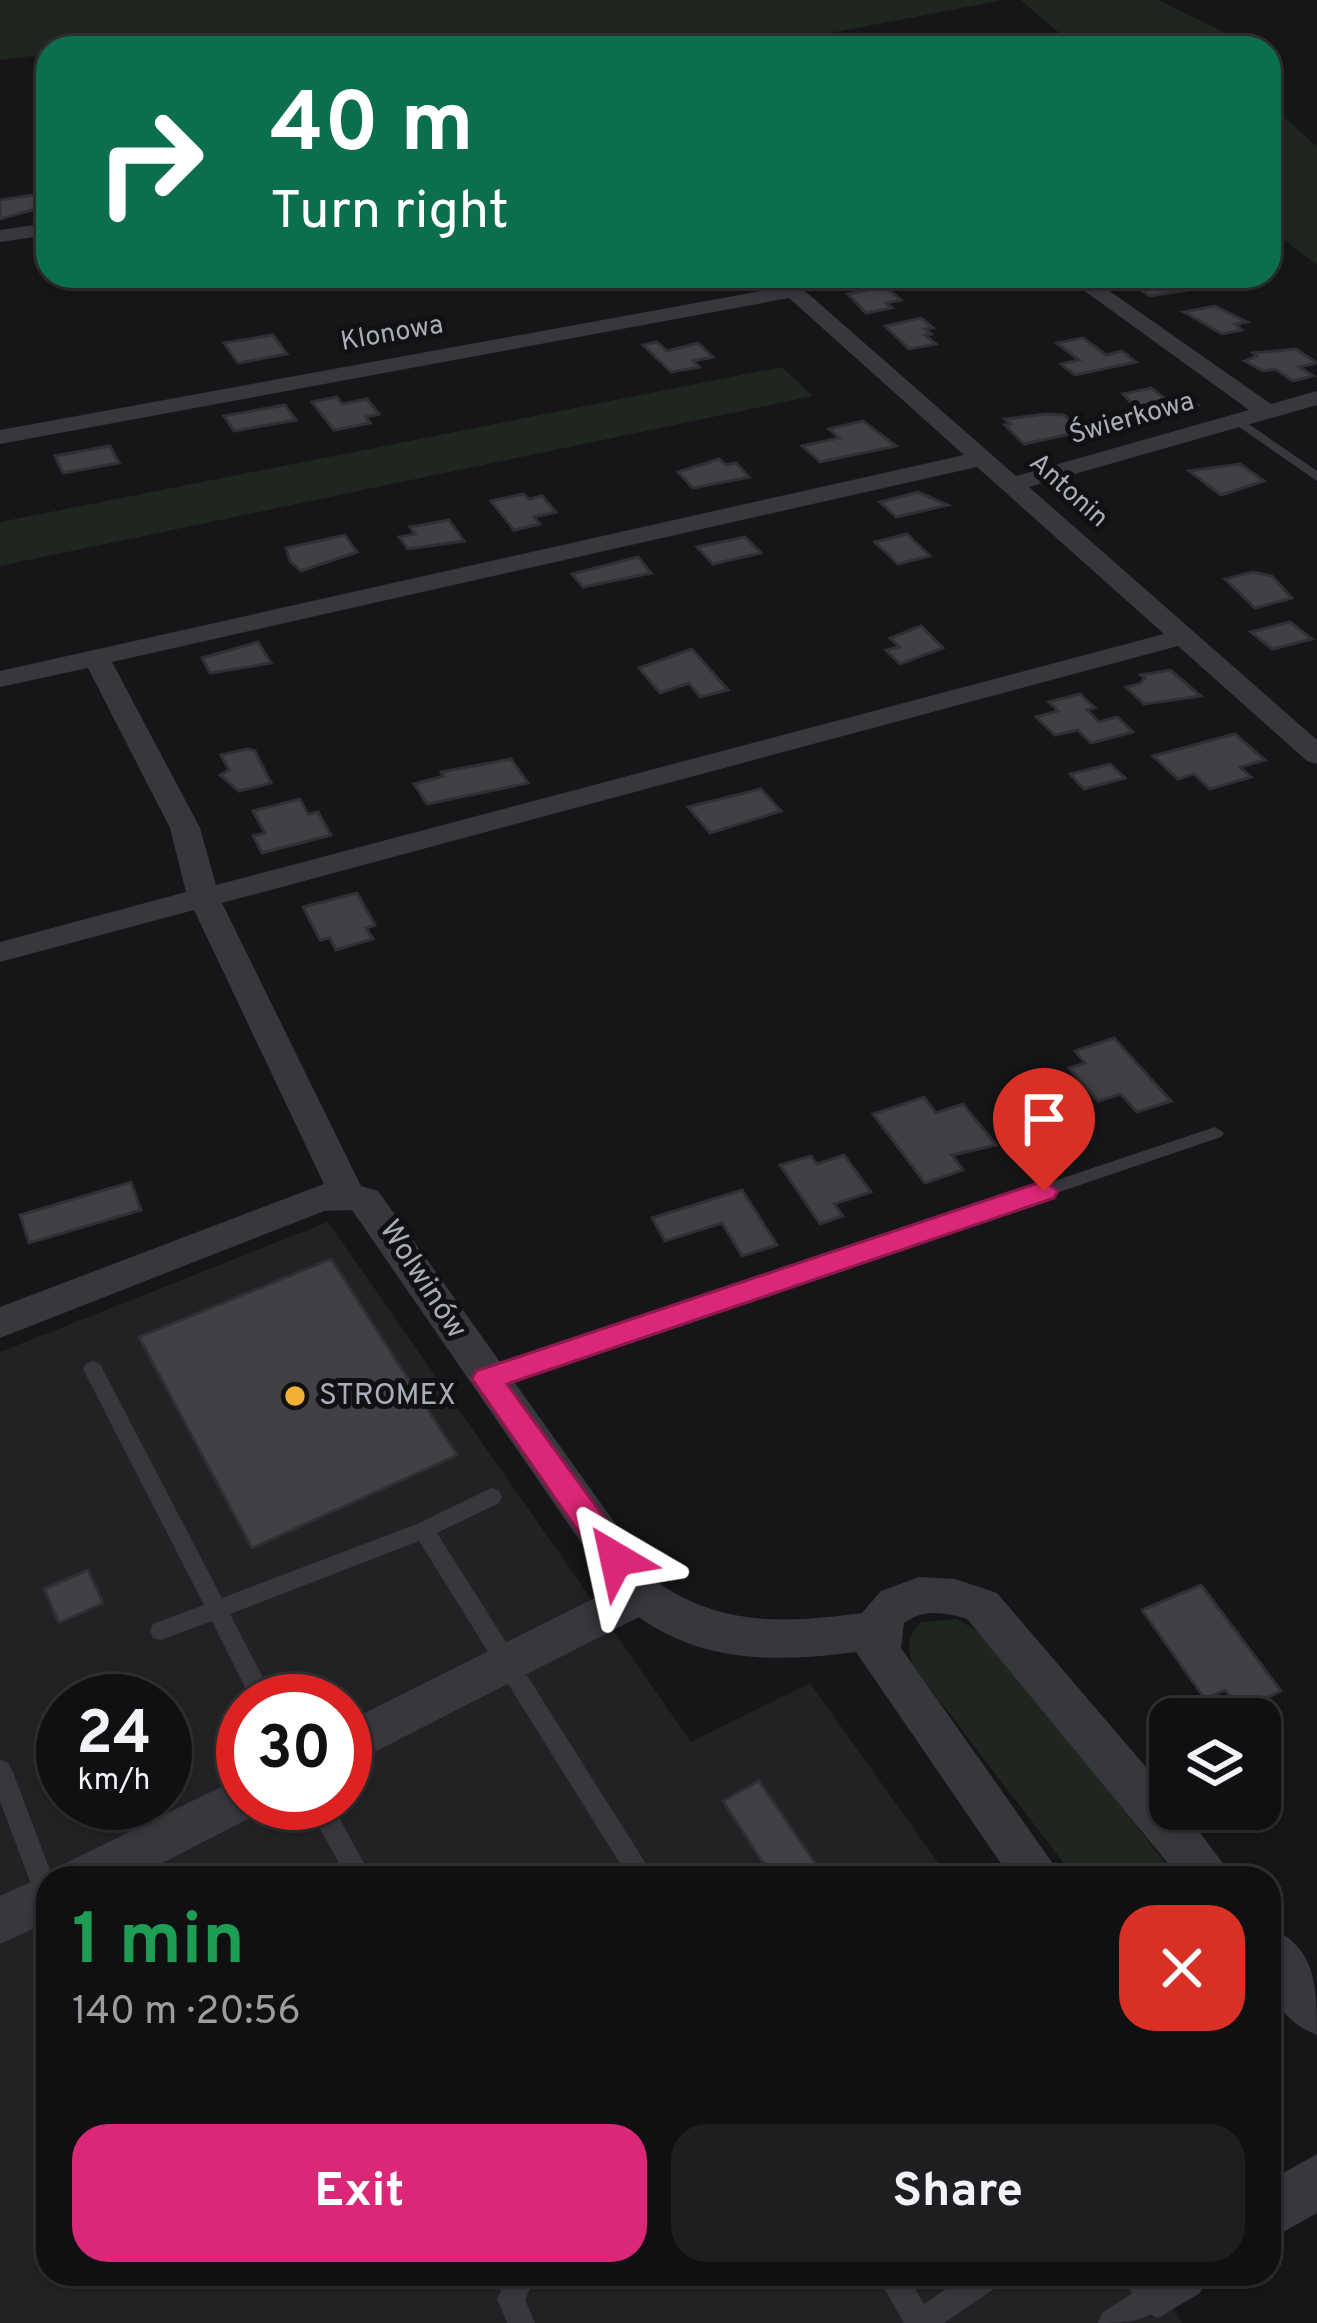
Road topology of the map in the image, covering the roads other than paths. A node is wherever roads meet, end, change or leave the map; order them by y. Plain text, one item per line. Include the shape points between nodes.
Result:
1 (36, 231) edge
2 (0, 236) edge
3 (764, 288) edge
4 (790, 288) edge
5 (1091, 288) edge
6 (1317, 398) edge
7 (1267, 412) junction
8 (1236, 420) junction
9 (0, 436) edge
10 (983, 458) junction
11 (1317, 477) edge
12 (1015, 484) junction
13 (1186, 636) junction
14 (96, 658) junction
15 (0, 679) edge
16 (1317, 755) edge
17 (203, 896) junction
18 (0, 952) edge
19 (1216, 1133) dead end
20 (347, 1195) junction
21 (0, 1323) edge
22 (93, 1369) dead end
23 (487, 1379) junction
24 (492, 1497) dead end
25 (424, 1530) junction
26 (642, 1595) junction
27 (214, 1607) junction
28 (877, 1630) junction
29 (161, 1631) dead end
30 (508, 1662) junction
31 (250, 1674) edge
32 (372, 1732) edge
33 (0, 1769) edge
34 (216, 1812) edge
35 (333, 1830) edge
36 (36, 1866) edge
37 (109, 1866) edge
38 (353, 1866) edge
39 (636, 1866) edge
40 (1030, 1866) edge
41 (1200, 1866) edge
42 (36, 1903) edge
43 (0, 1921) edge
44 (1281, 1966) edge
45 (1317, 2010) edge
46 (518, 2286) edge
47 (897, 2286) edge
48 (974, 2286) edge
49 (1164, 2286) edge
50 (521, 2323) edge
51 (1112, 2323) edge

1 - 2 street
3 - 9 street, Klonowa
4 - 10 street, Antonin
5 - 7 street, Świerkowa
6 - 7 street, Świerkowa
7 - 8 street, Świerkowa
8 - 11 lane
8 - 12 street, Świerkowa
10 - 12 street, Antonin
10 - 14 street
12 - 13 street, Antonin
13 - 16 street, Antonin
13 - 17 street
14 - 15 street
14 - 17 street via 185,828
17 - 18 street
17 - 20 street
19 - 23 lane
20 - 21 street via 320,1198
20 - 23 street, Wolwinów via 377,1211
22 - 27 lane
23 - 26 street, Wolwinów
24 - 25 lane
25 - 27 lane
25 - 30 lane
26 - 28 street, Wolwinów via 668,1617 726,1638 769,1644
26 - 30 street
27 - 29 lane
27 - 31 lane
28 - 40 street via 890,1674
28 - 41 street via 884,1613 924,1592 982,1606
30 - 32 street
30 - 39 lane
33 - 36 lane
34 - 37 street
35 - 38 lane
42 - 43 street
44 - 45 street
46 - 50 lane via 512,2299
47 - 48 lane via 920,2323
49 - 51 lane

